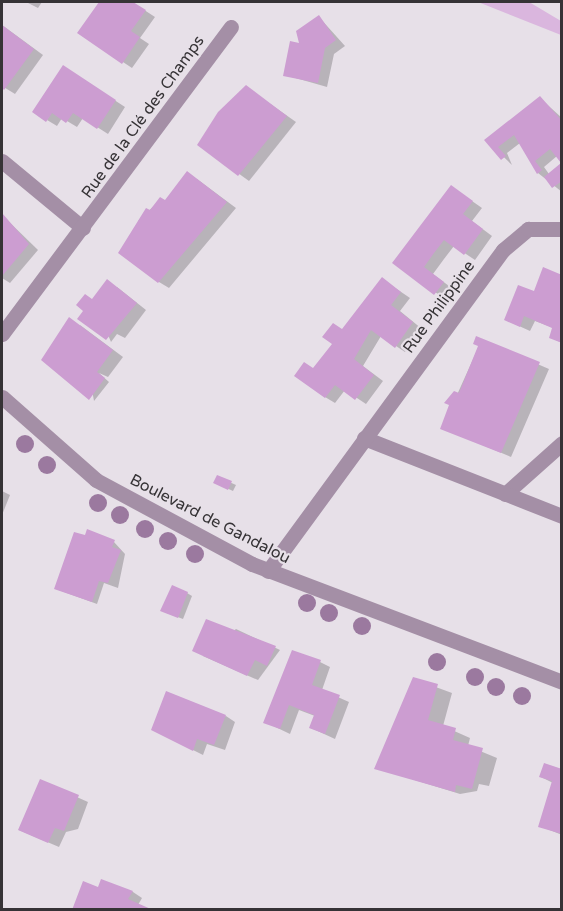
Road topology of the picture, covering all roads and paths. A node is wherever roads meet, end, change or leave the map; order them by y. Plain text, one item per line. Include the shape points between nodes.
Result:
1 (231, 27) dead end
2 (2, 161) edge
3 (83, 228) junction
4 (561, 229) edge
5 (2, 334) edge
6 (2, 397) edge
7 (364, 438) junction
8 (561, 443) edge
9 (506, 494) junction
10 (561, 516) edge
11 (268, 571) junction
12 (561, 682) edge

1 - 3 street, Rue de la Clé des Champs
2 - 3 street
3 - 5 street, Rue de la Clé des Champs
4 - 7 street, Rue Philippine via 528,230 503,250
6 - 11 street, Boulevard de Gandalou via 96,480
7 - 9 street
7 - 11 street, Rue Philippine
8 - 9 street
9 - 10 street
11 - 12 street, Boulevard de Gandalou

